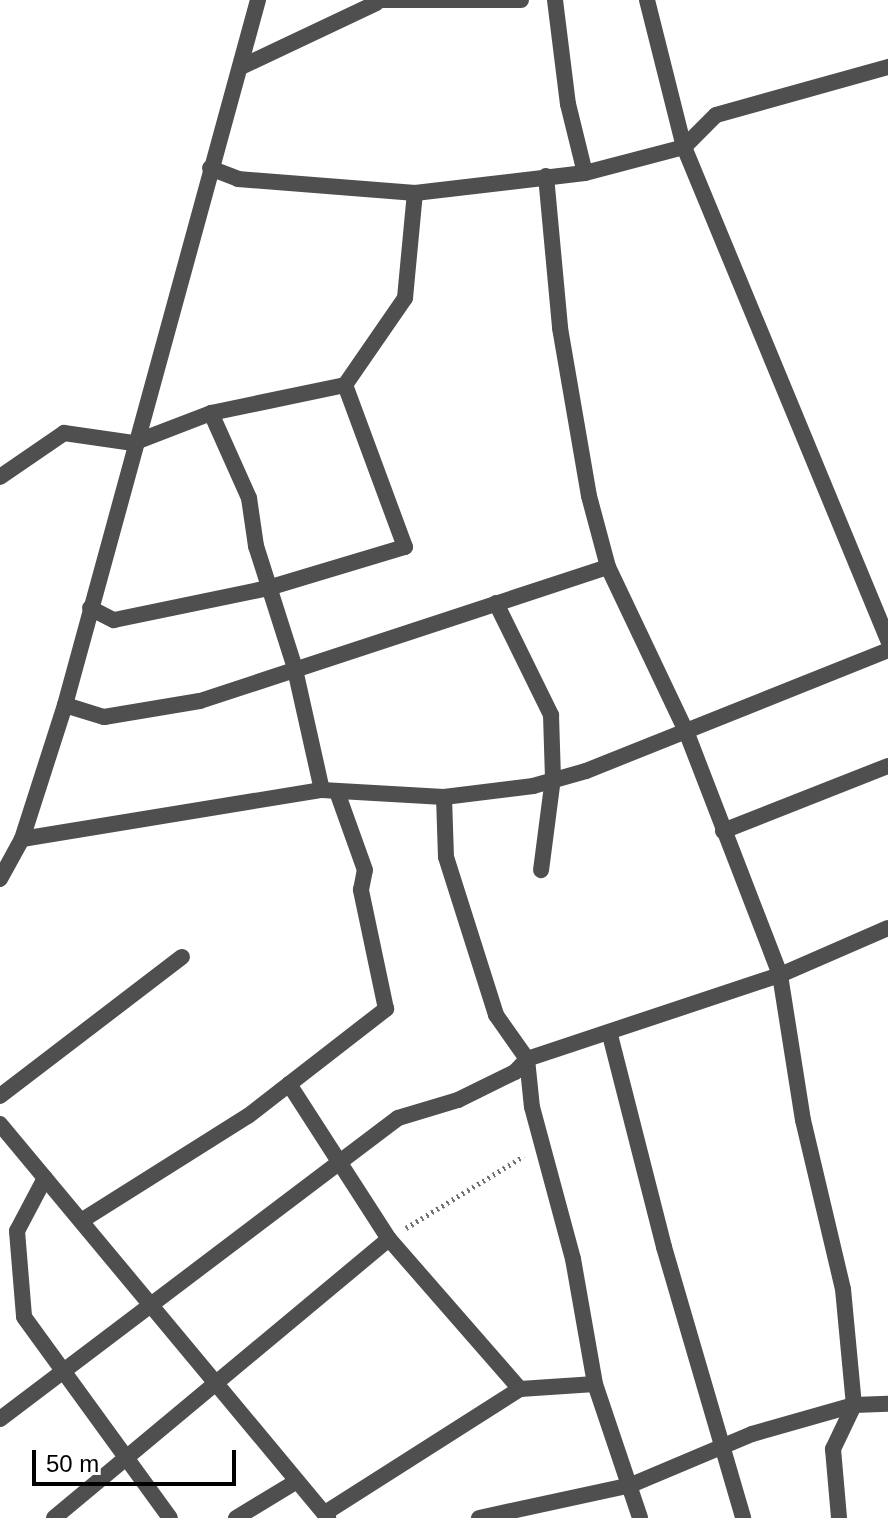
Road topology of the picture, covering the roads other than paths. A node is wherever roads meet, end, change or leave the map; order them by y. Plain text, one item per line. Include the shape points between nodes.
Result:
1 (258, 0) edge
2 (521, 0) edge
3 (555, 0) edge
4 (647, 0) edge
5 (374, 2) edge
6 (243, 66) junction
7 (888, 67) edge
8 (684, 147) junction
9 (210, 168) junction
10 (585, 173) junction
11 (546, 176) junction
12 (415, 193) junction
13 (345, 385) junction
14 (211, 413) junction
15 (133, 443) junction
16 (0, 477) edge
17 (608, 567) junction
18 (268, 588) junction
19 (496, 603) junction
20 (90, 608) junction
21 (888, 640) edge
22 (888, 650) edge
23 (294, 665) junction
24 (65, 705) junction
25 (686, 731) junction
26 (888, 766) edge
27 (553, 778) junction
28 (330, 791) junction
29 (444, 797) junction
30 (723, 831) junction
31 (22, 839) junction
32 (541, 870) dead end
33 (0, 879) edge
34 (888, 928) edge
35 (182, 957) dead end
36 (780, 975) junction
37 (610, 1035) junction
38 (527, 1059) junction
39 (289, 1084) junction
40 (0, 1096) edge
41 (0, 1124) edge
42 (339, 1162) junction
43 (45, 1178) junction
44 (81, 1221) junction
45 (389, 1239) junction
46 (151, 1305) junction
47 (66, 1373) junction
48 (595, 1384) junction
49 (218, 1386) junction
50 (520, 1389) junction
51 (888, 1404) edge
52 (854, 1405) junction
53 (0, 1419) edge
54 (721, 1446) junction
55 (123, 1457) junction
56 (297, 1481) junction
57 (631, 1485) junction
58 (326, 1516) edge
59 (54, 1518) edge
60 (170, 1518) edge
61 (236, 1518) edge
62 (479, 1518) edge
63 (640, 1518) edge
64 (743, 1518) edge
65 (839, 1518) edge

1 - 6 street
2 - 5 street
3 - 10 street via 568,104
4 - 8 street
5 - 6 street
6 - 9 street
7 - 8 street via 716,115
8 - 10 street
8 - 21 street
9 - 12 street via 238,179
9 - 15 street
10 - 11 street
11 - 12 street
11 - 17 street via 560,328 589,496
12 - 13 street via 405,298
13 - 14 street
13 - 18 street via 405,547
14 - 15 street
14 - 18 street via 249,498
15 - 16 street via 64,433
15 - 20 street
17 - 19 street
17 - 25 street
18 - 20 street via 114,620
18 - 23 street
19 - 23 street
19 - 27 street via 551,715
20 - 24 street
22 - 25 street
23 - 24 street via 186,703 104,717
23 - 28 street
24 - 31 street
25 - 27 street
25 - 30 street
26 - 30 street
27 - 29 street
27 - 32 street
28 - 29 street
28 - 31 street
28 - 39 street via 365,870 361,890 386,1009
29 - 38 street via 448,866 496,1015
30 - 36 street
31 - 33 street
34 - 36 street
35 - 40 street
36 - 37 street
36 - 52 street via 803,1120 843,1289
37 - 38 street
37 - 54 street
38 - 42 street via 515,1072 458,1100 398,1118
38 - 48 street via 532,1107 545,1143
39 - 42 street
39 - 44 street
41 - 43 street
42 - 45 street
42 - 46 street
43 - 44 street
43 - 47 street via 17,1231 24,1317
44 - 46 street
45 - 49 street
45 - 50 street
46 - 47 street
46 - 49 street
47 - 53 street
47 - 55 street
48 - 50 street
48 - 57 street
49 - 55 street
49 - 56 street
50 - 58 street
51 - 52 street
52 - 54 street
52 - 65 street via 833,1449
54 - 57 street
54 - 64 street
55 - 59 street
55 - 60 street
56 - 58 street
56 - 61 street
57 - 62 street
57 - 63 street

